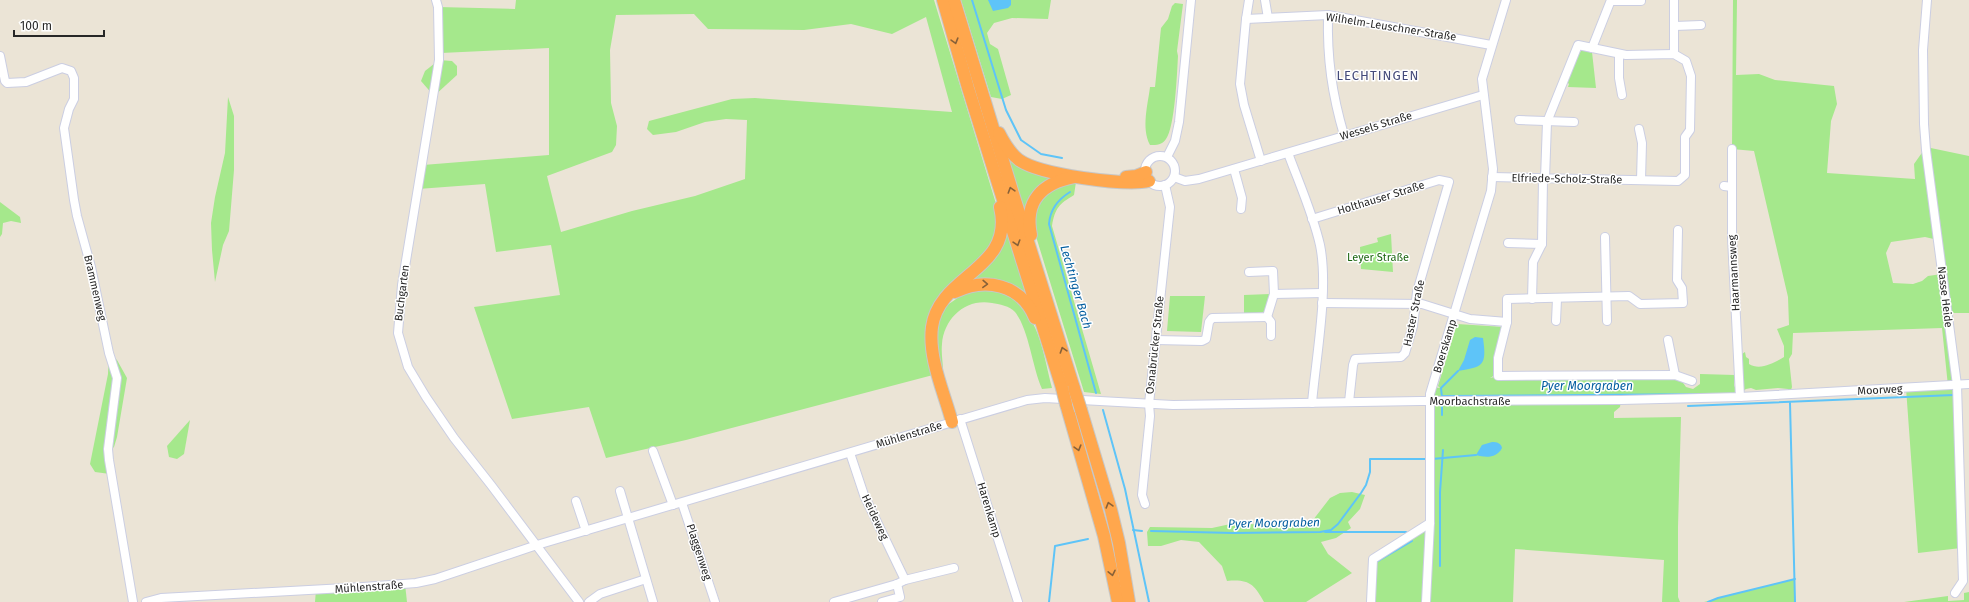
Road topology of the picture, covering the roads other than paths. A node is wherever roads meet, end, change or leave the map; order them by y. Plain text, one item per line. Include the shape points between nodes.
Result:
1 (436, 0) edge
2 (943, 0) edge
3 (954, 0) edge
4 (1191, 0) edge
5 (1249, 0) edge
6 (1265, 0) edge
7 (1506, 0) edge
8 (1611, 0) edge
9 (1674, 0) edge
10 (1927, 0) edge
11 (1641, 1) dead end
12 (1328, 15) junction
13 (1268, 18) junction
14 (1246, 19) junction
15 (1701, 25) dead end
16 (1675, 26) junction
17 (1491, 45) junction
18 (1590, 47) junction
19 (1619, 54) junction
20 (1674, 54) junction
21 (0, 56) edge
22 (982, 92) junction
23 (1622, 95) dead end
24 (1483, 96) junction
25 (1520, 120) dead end
26 (1547, 122) junction
27 (1574, 122) dead end
28 (1639, 129) dead end
29 (1344, 135) junction
30 (1732, 149) dead end
31 (1288, 153) junction
32 (1168, 157) junction
33 (1261, 162) junction
34 (1234, 169) junction
35 (1076, 176) junction
36 (1148, 176) junction
37 (1174, 177) junction
38 (1492, 177) junction
39 (997, 179) junction
40 (1544, 179) junction
41 (1641, 180) junction
42 (1449, 182) joint
43 (1165, 185) junction
44 (1241, 208) dead end
45 (1312, 220) junction
46 (1678, 230) dead end
47 (1605, 237) dead end
48 (1508, 243) dead end
49 (1542, 244) junction
50 (1032, 254) junction
51 (1249, 272) dead end
52 (1322, 293) junction
53 (1274, 294) junction
54 (948, 295) junction
55 (1606, 296) junction
56 (1532, 299) junction
57 (1557, 299) junction
58 (1322, 303) junction
59 (1416, 303) junction
60 (1455, 314) junction
61 (1267, 317) junction
62 (1556, 321) dead end
63 (1607, 321) dead end
64 (1507, 322) junction
65 (1271, 336) dead end
66 (1156, 340) junction
67 (1668, 340) dead end
68 (1675, 375) junction
69 (1692, 381) dead end
70 (1969, 384) edge
71 (1957, 385) junction
72 (1061, 387) junction
73 (1792, 395) joint
74 (1740, 397) junction
75 (1430, 401) junction
76 (1349, 402) junction
77 (1312, 403) junction
78 (1149, 404) junction
79 (956, 420) junction
80 (653, 451) dead end
81 (850, 453) junction
82 (620, 491) dead end
83 (576, 501) dead end
84 (682, 502) junction
85 (1145, 504) dead end
86 (673, 505) junction
87 (628, 519) junction
88 (1430, 523) junction
89 (586, 531) junction
90 (1119, 543) junction
91 (537, 545) junction
92 (954, 568) dead end
93 (646, 579) junction
94 (906, 580) junction
95 (897, 584) junction
96 (1955, 593) dead end
97 (133, 602) edge
98 (146, 602) edge
99 (579, 602) edge
100 (589, 602) edge
101 (653, 602) edge
102 (715, 602) edge
103 (834, 602) edge
104 (882, 602) edge
105 (1018, 602) edge
106 (1118, 602) edge
107 (1129, 602) edge
108 (1135, 602) edge
109 (1371, 602) edge
110 (1426, 602) edge

1 - 91 street, Buchgarten via 439,60 402,285 398,333 408,367 426,397 475,466
2 -> 39 highway
3 - 22 highway
4 - 32 street via 1179,122
5 - 14 street
6 - 13 street
7 - 17 street
8 - 11 street
8 - 18 street
9 - 16 street
10 - 71 street, Nasse Heide via 1923,73 1926,150
12 - 13 street, Wilhelm-Leuschner-Straße
12 - 17 street, Wilhelm-Leuschner-Straße
12 - 29 street via 1330,73
13 - 14 street, Wilhelm-Leuschner-Straße
14 - 33 street via 1240,84
15 - 16 street
16 - 20 street
17 - 24 street via 1482,79
18 - 19 street
18 - 26 street via 1578,45
19 - 20 street
19 - 23 street
20 - 41 street, Elfriede-Scholz-Straße via 1686,61 1691,76 1690,130 1685,137 1685,175 1678,181
21 - 97 street, Brammenweg via 7,83 26,82 62,68 71,71 74,78 74,99 67,115 65,131 77,216 117,378 108,449
22 - 35 highway via 988,97 999,133 1012,153 1032,166
50 -> 22 highway
24 - 29 street, Wessels Straße
24 - 38 street, Boerskamp
25 - 26 street via 1540,119
26 - 27 street
26 - 40 street
28 - 41 street via 1642,143
29 - 31 street, Wessels Straße
30 - 74 street, Haarmannsweg via 1728,187
31 - 33 street, Wessels Straße
31 - 45 street
32 - 36 street via 1159,156 1151,159 1147,165
32 - 37 street via 1174,164
33 - 34 street, Wessels Straße
34 - 37 street, Wessels Straße via 1188,182
34 - 44 street via 1242,198
35 - 36 highway via 1111,180
35 - 50 highway via 1053,183 1038,194 1030,215 1034,244
36 - 43 street via 1157,185
37 - 43 street
38 - 40 street, Elfriede-Scholz-Straße
38 - 60 street, Boerskamp via 1487,206
39 - 54 highway via 996,188 1002,214 1000,241 990,258
39 -> 72 highway
40 - 41 street, Elfriede-Scholz-Straße
40 - 49 street
42 - 45 street, Holthauser Straße via 1439,180
42 - 59 street, Haster Straße
43 - 66 street, Osnabrücker Straße via 1170,207
45 - 52 street via 1322,256
46 - 55 street via 1677,280 1682,288 1683,303 1640,304 1629,296
47 - 55 street
48 - 49 street
49 - 56 street via 1533,262
90 -> 50 highway, bridge
51 - 53 street via 1273,272
52 - 53 street
52 - 58 street
53 - 61 street
54 -> 72 highway via 965,287 989,284 1002,286 1021,298 1032,311 1056,383
54 - 79 highway via 935,315 931,334 933,354
55 - 57 street
55 - 63 street
56 - 57 street
56 - 64 street via 1508,299
57 - 62 street
58 - 59 street
58 - 77 street
59 - 60 street
59 - 76 street, Haster Straße via 1413,326 1404,356 1355,359
60 - 64 street via 1470,319
60 - 75 street, Boerskamp
61 - 65 street via 1271,322
61 - 66 street via 1212,318 1206,339 1202,341
64 - 68 street via 1498,358 1498,376
66 - 78 street, Osnabrücker Straße
67 - 68 street
68 - 69 street
70 - 71 street, Moorweg
71 - 73 street, Moorweg
71 - 96 street, Nasse Heide via 1963,581
72 -> 106 highway, bridge via 1104,536
73 - 74 street, Moorbachstraße
74 - 75 street, Moorbachstraße
75 - 76 street, Moorbachstraße
75 - 88 street, Boerskamp
76 - 77 street, Moorbachstraße
77 - 78 street, Moorbachstraße
78 - 79 street, Mühlenstraße via 1045,398 1027,400
78 - 85 street, Osnabrücker Straße via 1142,495
79 - 81 street, Mühlenstraße
79 - 105 street, Harenkamp
80 - 86 street
81 - 84 street, Mühlenstraße
81 - 94 street, Heideweg via 864,495
82 - 87 street
83 - 89 street
84 - 86 street, Mühlenstraße
84 - 102 street, Plaggenweg
86 - 87 street, Mühlenstraße
87 - 89 street, Mühlenstraße
87 - 93 street
88 - 109 street via 1373,559
88 - 110 street, Boerskamp
89 - 91 street, Mühlenstraße
90 - 107 highway
90 - 108 highway via 1124,551
91 - 98 street, Mühlenstraße via 448,576 416,583 161,598
91 - 99 street, Buchgarten
92 - 94 street
93 - 100 street via 600,594
93 - 101 street
94 - 95 street
95 - 103 street
95 - 104 street via 900,596

